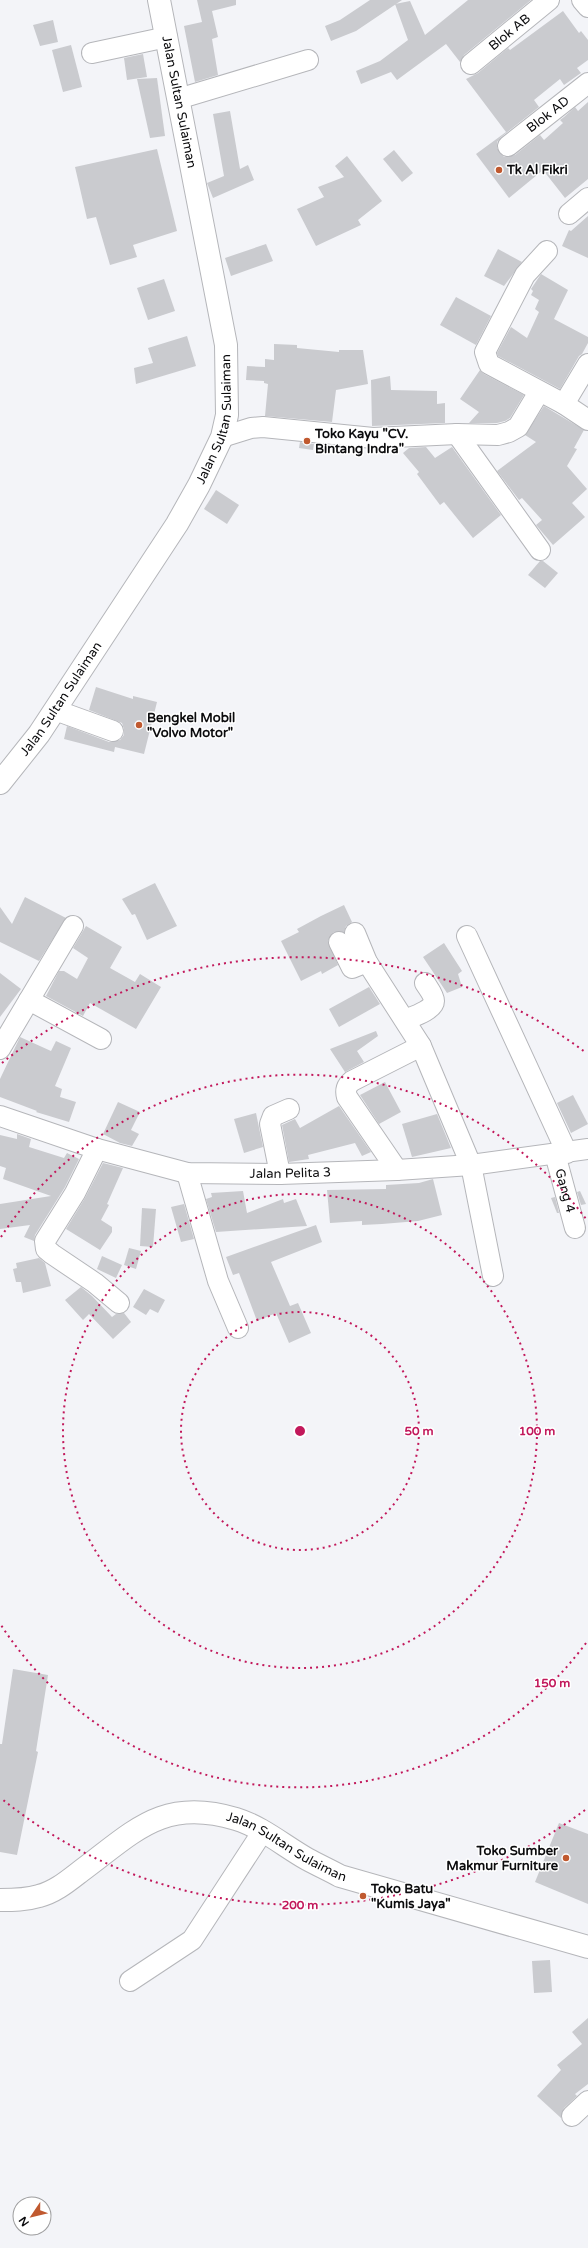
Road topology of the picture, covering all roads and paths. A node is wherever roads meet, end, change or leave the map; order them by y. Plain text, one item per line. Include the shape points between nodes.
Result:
1 (159, 0) edge
2 (549, 0) edge
3 (582, 0) edge
4 (588, 7) edge
5 (167, 37) junction
6 (92, 53) dead end
7 (308, 60) dead end
8 (471, 64) dead end
9 (588, 83) edge
10 (178, 99) junction
11 (508, 146) dead end
12 (588, 198) edge
13 (569, 214) dead end
14 (547, 251) dead end
15 (588, 364) edge
16 (539, 392) junction
17 (564, 404) junction
18 (588, 420) edge
19 (457, 434) junction
20 (222, 437) junction
21 (540, 550) dead end
22 (55, 710) junction
23 (113, 731) dead end
24 (0, 783) edge
25 (72, 926) dead end
26 (467, 936) dead end
27 (347, 938) dead end
28 (425, 983) dead end
29 (28, 1000) junction
30 (405, 1020) junction
31 (101, 1039) dead end
32 (421, 1046) junction
33 (0, 1049) edge
34 (289, 1109) dead end
35 (0, 1116) edge
36 (97, 1149) junction
37 (588, 1149) edge
38 (561, 1153) junction
39 (471, 1165) junction
40 (397, 1170) junction
41 (188, 1173) junction
42 (280, 1174) junction
43 (575, 1228) dead end
44 (493, 1276) dead end
45 (119, 1303) dead end
46 (238, 1328) dead end
47 (263, 1831) junction
48 (0, 1900) edge
49 (588, 1947) edge
50 (130, 1981) dead end
51 (588, 2101) edge
52 (572, 2116) dead end

1 - 5 main road, Jalan Sultan Sulaiman
2 - 8 street, Blok AB
3 - 4 street
5 - 6 street
5 - 10 main road, Jalan Sultan Sulaiman
7 - 10 street
9 - 11 street, Blok AD
10 - 20 main road, Jalan Sultan Sulaiman via 226,345 227,415
12 - 13 street
14 - 16 street via 525,275 485,352 489,364
15 - 17 street
16 - 17 street
16 - 19 street via 525,418 518,427 509,432 498,435
17 - 18 street
19 - 20 street via 373,438 264,427 251,428
19 - 21 street
20 - 22 main road, Jalan Sultan Sulaiman via 177,524
22 - 23 street
22 - 24 main road, Jalan Sultan Sulaiman
25 - 29 street
26 - 38 street, Gang 4
27 - 30 street via 368,962
28 - 30 street via 434,1003
29 - 31 street
29 - 33 street
30 - 32 street
32 - 39 street
32 - 40 street via 352,1081 346,1091 347,1097
34 - 42 street via 273,1116 270,1124
35 - 36 street, Jalan Pelita 3
36 - 41 street, Jalan Pelita 3
36 - 45 street via 75,1193 45,1241 46,1249 90,1278
37 - 38 street, Jalan Pelita 3
38 - 39 street, Jalan Pelita 3
38 - 43 street, Gang 4
39 - 40 street, Jalan Pelita 3
39 - 44 street
40 - 42 street, Jalan Pelita 3
41 - 42 street, Jalan Pelita 3
41 - 46 street via 218,1281
47 - 48 main road, Jalan Sultan Sulaiman via 237,1819 205,1812 171,1813 145,1824 59,1888 40,1896
47 - 49 main road, Jalan Sultan Sulaiman via 308,1860 340,1876
47 - 50 street via 192,1940
51 - 52 street

